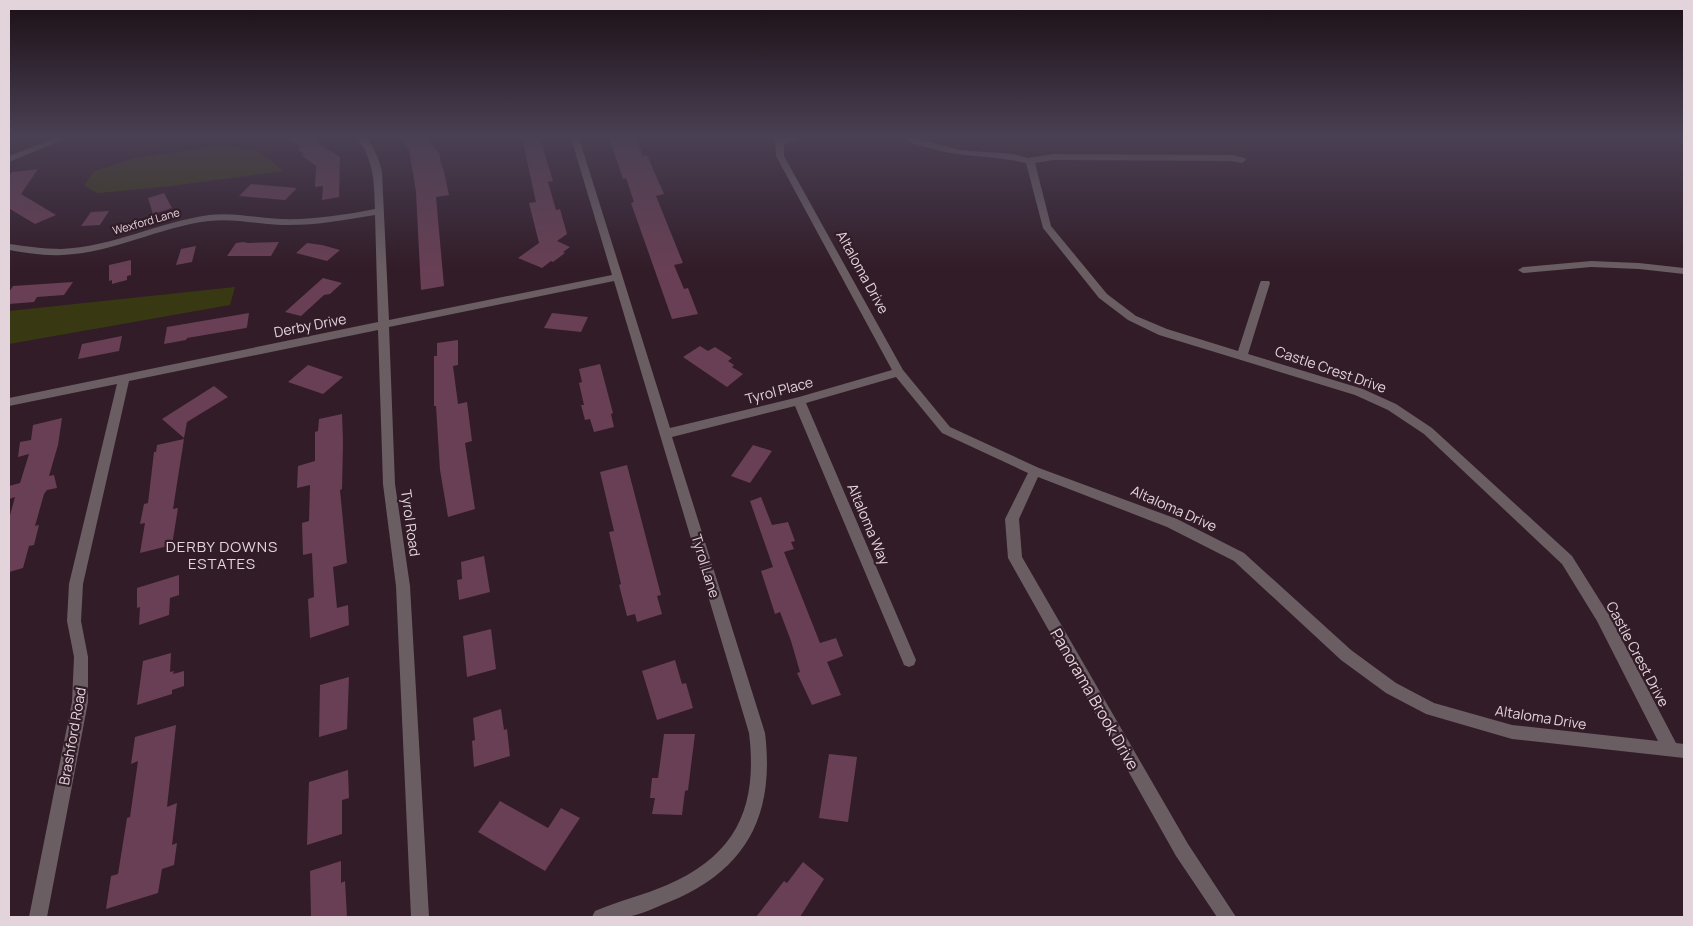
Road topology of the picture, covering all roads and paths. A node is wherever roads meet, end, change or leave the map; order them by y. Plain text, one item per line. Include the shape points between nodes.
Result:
1 (378, 181) edge
2 (588, 181) edge
3 (794, 181) edge
4 (1035, 181) edge
5 (379, 211) junction
6 (9, 247) edge
7 (1523, 270) dead end
8 (1684, 271) edge
9 (617, 277) junction
10 (1266, 283) dead end
11 (383, 326) junction
12 (1242, 355) junction
13 (899, 372) junction
14 (124, 378) junction
15 (799, 400) junction
16 (9, 402) edge
17 (665, 434) junction
18 (1035, 471) junction
19 (909, 660) dead end
20 (1678, 750) edge
21 (38, 917) edge
22 (420, 917) edge
23 (601, 917) edge
24 (1227, 917) edge

1 - 5 street, Tyrol Road
2 - 9 street, Tyrol Lane
3 - 13 street, Altaloma Drive
4 - 12 street, Castle Crest Drive via 1046,226 1103,296 1132,318 1163,332
5 - 6 street, Wexford Lane via 301,222 208,218 119,243 74,251 41,252
5 - 11 street, Tyrol Road
7 - 8 street via 1591,264
9 - 11 street, Derby Drive
9 - 17 street, Tyrol Lane
10 - 12 street
11 - 14 street, Derby Drive
11 - 22 street, Tyrol Road via 389,484 403,586
12 - 20 street, Castle Crest Drive via 1359,392 1392,407 1428,431 1566,560 1604,619
13 - 15 street, Tyrol Place
13 - 18 street, Altaloma Drive via 946,430
14 - 16 street, Derby Drive
14 - 21 street, Brashford Road via 76,584 74,621 81,657 80,702
15 - 17 street, Tyrol Place
15 - 19 street, Altaloma Way
17 - 23 street, Tyrol Lane via 757,733 761,754 759,794 743,833 718,864 680,889
18 - 20 street, Altaloma Drive via 1172,522 1239,557 1346,654 1391,688 1431,709 1512,732
18 - 24 street, Panorama Brook Drive via 1012,519 1015,558 1182,850

